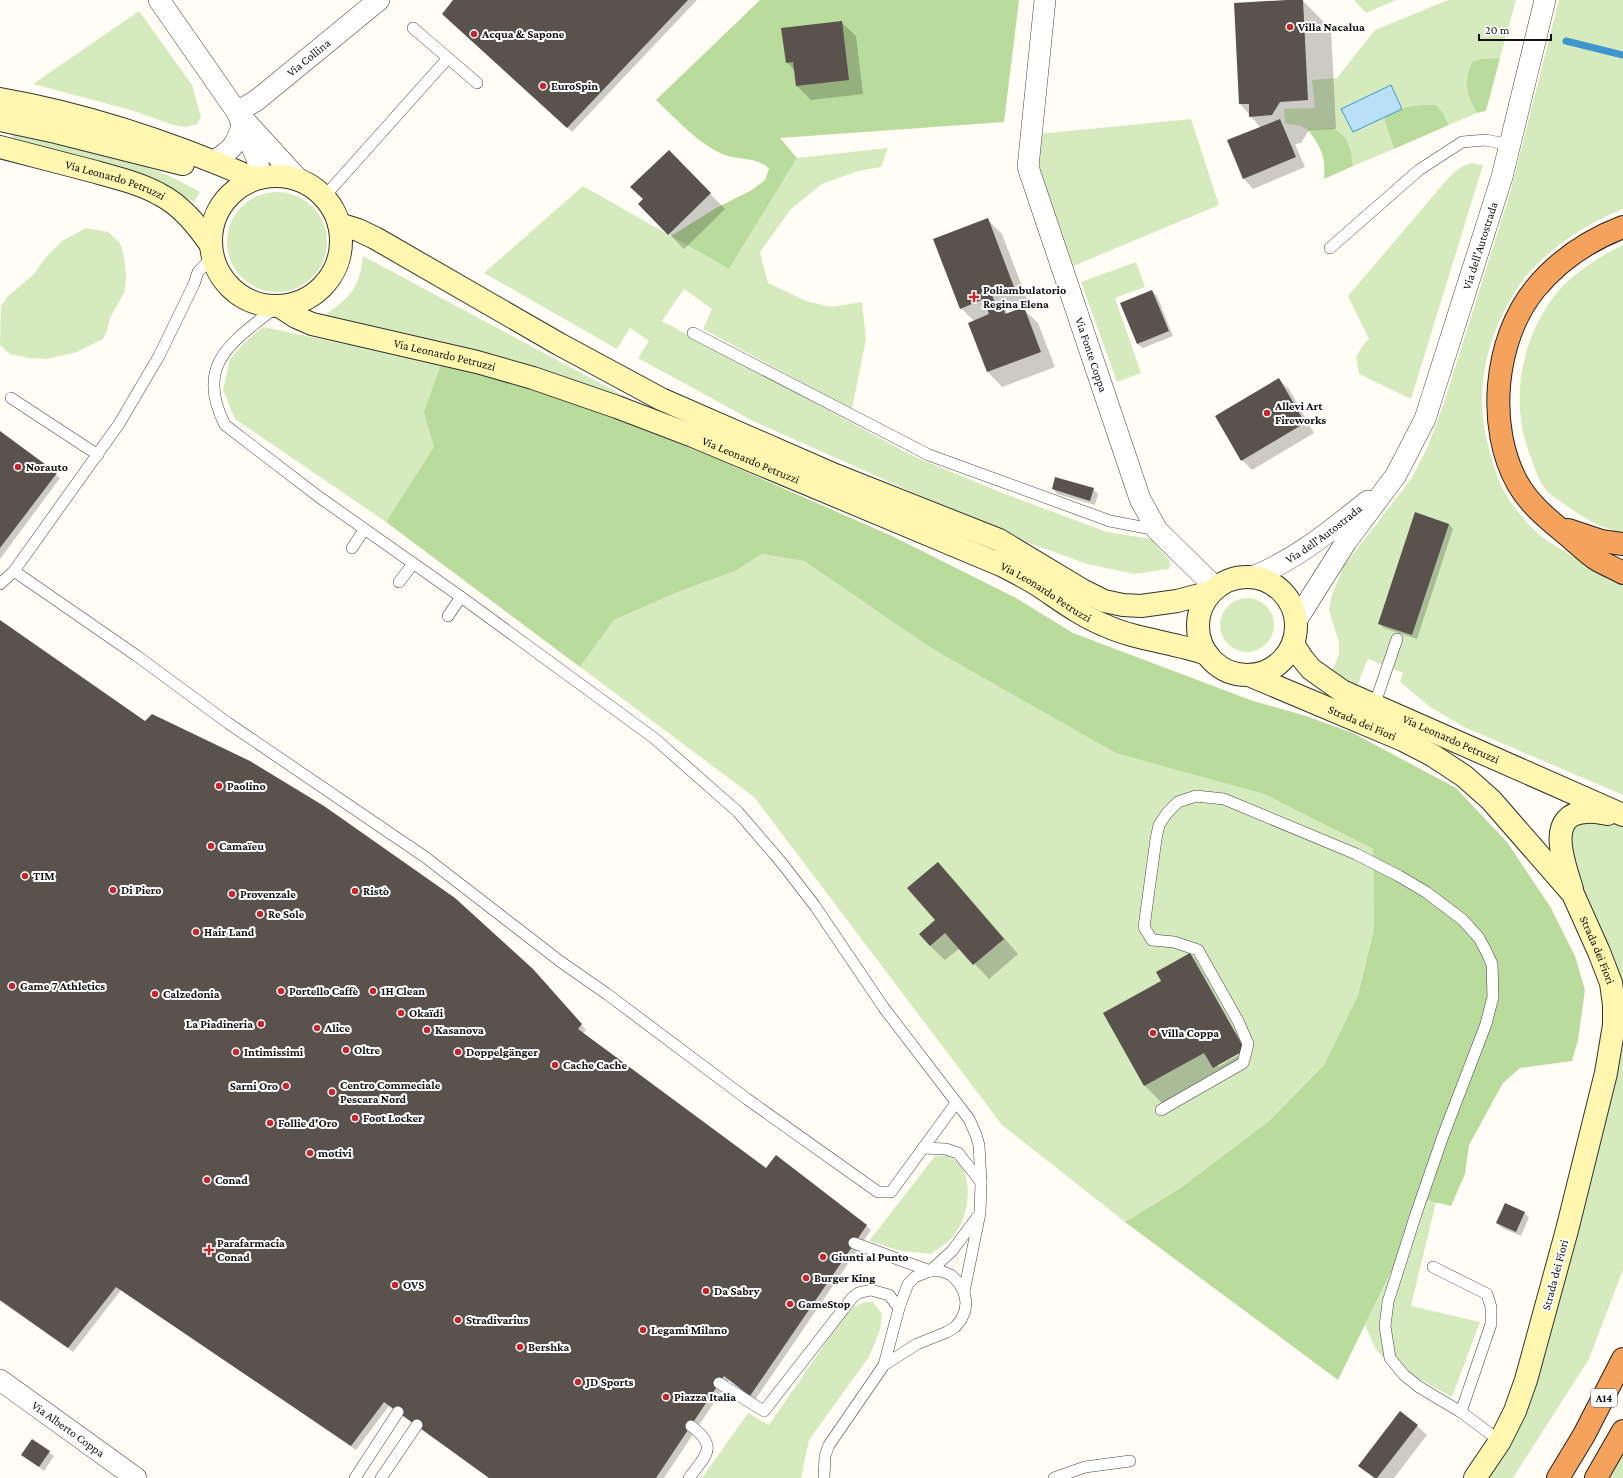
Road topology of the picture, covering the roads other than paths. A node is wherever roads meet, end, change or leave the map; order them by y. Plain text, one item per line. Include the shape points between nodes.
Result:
1 (159, 0) edge
2 (380, 0) edge
3 (1045, 0) edge
4 (1546, 0) edge
5 (413, 28) dead end
6 (448, 58) junction
7 (477, 82) dead end
8 (0, 99) edge
9 (239, 118) junction
10 (0, 120) edge
11 (1510, 145) junction
12 (0, 147) edge
13 (214, 161) junction
14 (258, 178) junction
15 (300, 181) junction
16 (324, 197) junction
17 (339, 224) junction
18 (1623, 227) edge
19 (1330, 248) dead end
20 (212, 251) junction
21 (277, 306) junction
22 (693, 333) dead end
23 (11, 398) dead end
24 (98, 455) junction
25 (1390, 483) junction
26 (1558, 527) junction
27 (364, 530) junction
28 (1157, 530) junction
29 (1623, 544) edge
30 (352, 548) dead end
31 (413, 564) junction
32 (14, 571) junction
33 (1623, 572) edge
34 (1252, 577) junction
35 (399, 582) dead end
36 (0, 584) edge
37 (1214, 590) junction
38 (461, 597) junction
39 (448, 616) dead end
40 (1296, 621) junction
41 (1398, 639) dead end
42 (1293, 644) junction
43 (1207, 654) junction
44 (1249, 675) junction
45 (1374, 706) junction
46 (1623, 816) edge
47 (1573, 894) junction
48 (956, 1104) junction
49 (1161, 1110) dead end
50 (923, 1148) junction
51 (981, 1182) junction
52 (980, 1213) junction
53 (854, 1243) dead end
54 (1433, 1267) dead end
55 (930, 1271) junction
56 (964, 1292) junction
57 (900, 1308) junction
58 (1623, 1359) edge
59 (884, 1366) junction
60 (0, 1380) edge
61 (719, 1383) dead end
62 (398, 1412) dead end
63 (1461, 1412) junction
64 (416, 1425) dead end
65 (691, 1426) dead end
66 (1623, 1431) edge
67 (1500, 1441) junction
68 (1130, 1461) dead end
69 (136, 1478) edge
70 (355, 1478) edge
71 (381, 1478) edge
72 (689, 1478) edge
73 (824, 1478) edge
74 (1054, 1478) edge
75 (1475, 1478) edge
76 (1558, 1478) edge
77 (1596, 1478) edge

1 - 9 street
2 - 9 street, Via Collina via 257,100
3 - 28 street, Via Fonte Coppa via 1028,167 1140,499
4 - 11 street, Via dell'Autostrada
5 - 6 lane
6 - 7 lane
6 - 16 lane
8 - 13 main road via 84,118
9 - 13 street via 239,137 233,147
9 - 14 street via 257,159
9 - 15 street
10 - 13 main road via 189,166
11 - 19 lane via 1486,140 1462,142 1419,170
11 - 25 street, Via dell'Autostrada via 1425,419
12 - 20 main road, Via Leonardo Petruzzi via 105,175 160,194 200,229
13 - 14 main road
14 - 15 main road via 281,176
14 - 20 main road via 233,192 222,204 214,218 210,236
15 - 16 main road via 313,187
16 - 17 main road
17 - 21 main road via 341,243 338,263 328,281 314,295 295,303
17 - 37 main road, Via Leonardo Petruzzi via 375,238 559,344 661,399 835,475 999,540 1104,601 1141,606 1177,601
18 - 26 highway via 1587,245 1551,271 1520,313 1502,367 1498,411 1500,431 1511,469 1528,498
20 - 21 main road via 219,273 229,287 242,298 258,304
20 - 24 lane via 198,272 159,356 120,424
21 - 27 lane via 235,340 224,351 217,364 213,393 219,415 225,426
21 - 43 main road, Via Leonardo Petruzzi via 312,324 477,362 617,407 693,436 1001,565 1103,625 1125,634 1188,647
22 - 28 lane via 929,455 1110,521
23 - 24 lane
24 - 32 lane
25 - 34 street, Via dell'Autostrada via 1317,541 1274,568
25 - 40 street, Via dell'Autostrada via 1346,542
26 - 29 highway via 1601,541
26 - 33 highway via 1596,559
27 - 30 lane
27 - 31 lane
28 - 37 street, Via Fonte Coppa
31 - 35 lane
31 - 38 lane
32 - 36 lane
32 - 50 lane via 228,723 425,857 561,962 878,1192 891,1192
34 - 37 main road via 1239,577 1227,581
34 - 40 main road via 1265,580 1286,596 1293,608
37 - 43 main road via 1202,606 1198,622 1200,638
38 - 39 lane
38 - 48 lane via 654,738 738,812 815,906 884,1008
40 - 42 main road
41 - 45 lane
42 - 44 main road via 1276,666
42 - 45 main road, Via Leonardo Petruzzi via 1311,669 1342,691
43 - 44 main road via 1218,666 1233,673
44 - 47 main road, Strada dei Fiori via 1403,740 1464,776 1491,800
45 - 46 main road, Via Leonardo Petruzzi
46 - 47 main road via 1585,812 1571,817 1565,824 1560,843
47 - 67 main road, Strada dei Fiori via 1611,983 1614,1025 1603,1088 1526,1380 1516,1411
48 - 50 lane
48 - 51 lane via 976,1135
49 - 63 lane via 1243,1063 1248,1044 1238,1020 1198,950 1174,942 1152,940 1144,927 1159,826 1178,802 1196,796 1224,799 1297,829 1399,876 1426,892 1463,920 1479,938 1492,964 1493,997 1486,1024 1416,1214 1388,1302 1385,1326 1390,1358 1404,1375
50 - 51 lane via 946,1148 958,1153
51 - 52 lane
52 - 55 lane via 952,1251
52 - 56 lane
53 - 55 lane
54 - 63 lane via 1487,1294 1491,1307 1491,1324
55 - 56 lane via 941,1271 951,1275
55 - 57 lane via 915,1276 908,1284
56 - 59 lane via 965,1311 955,1327 907,1349
57 - 59 lane
57 - 61 lane via 889,1295 871,1290 858,1293 764,1410
58 - 76 highway, A14 via 1584,1435
59 - 73 lane via 829,1445 825,1456
60 - 69 street, Via Alberto Coppa
62 - 70 lane
63 - 67 lane
64 - 71 lane
65 - 72 lane via 702,1434 708,1445 707,1454
66 - 77 highway
67 - 75 main road, Strada dei Fiori
68 - 74 lane via 1085,1467

